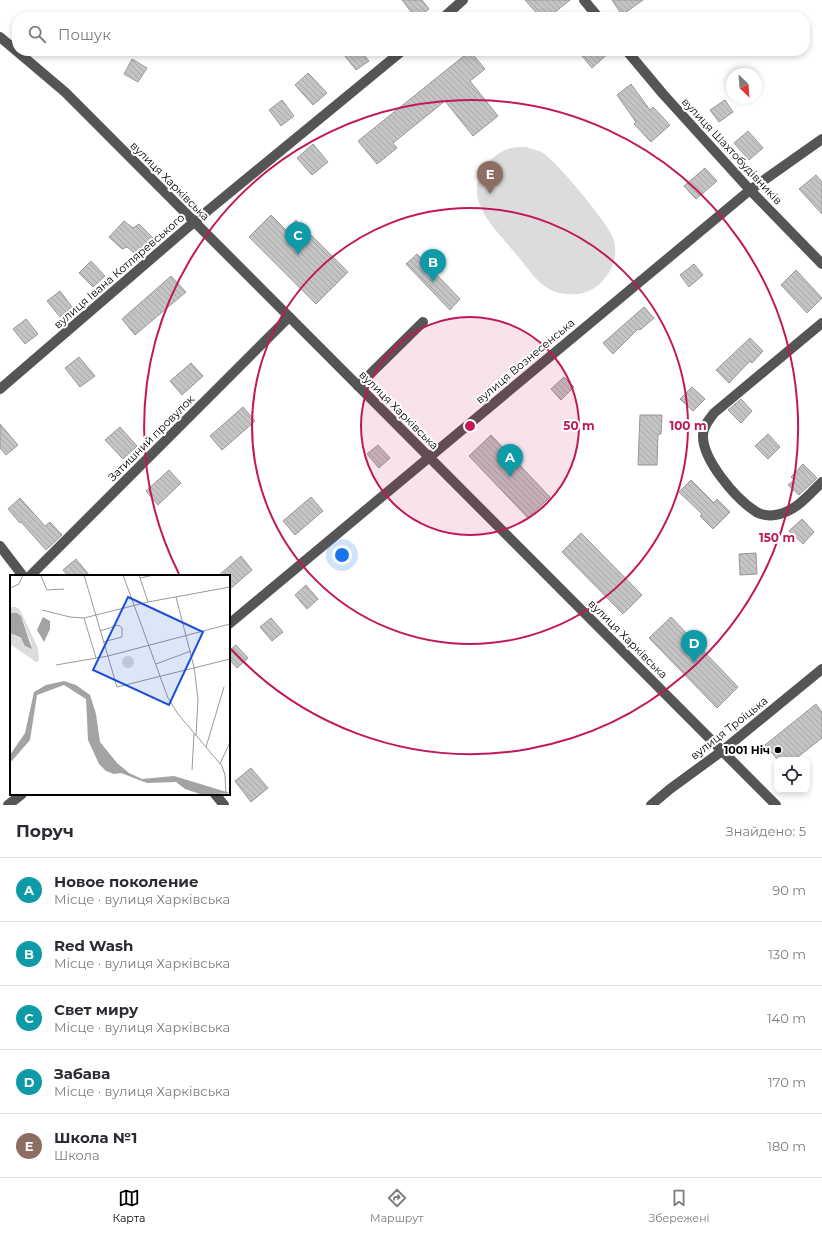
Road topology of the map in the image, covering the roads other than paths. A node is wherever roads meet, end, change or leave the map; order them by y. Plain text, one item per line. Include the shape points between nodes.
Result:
1 (463, 0) edge
2 (584, 0) edge
3 (450, 12) edge
4 (594, 12) edge
5 (0, 37) edge
6 (12, 47) edge
7 (22, 56) edge
8 (396, 56) edge
9 (631, 56) edge
10 (822, 139) edge
11 (750, 190) junction
12 (194, 222) junction
13 (822, 264) edge
14 (290, 317) junction
15 (423, 322) dead end
16 (822, 323) edge
17 (358, 386) junction
18 (0, 389) edge
19 (428, 457) junction
20 (822, 482) edge
21 (0, 546) edge
22 (22, 575) edge
23 (31, 575) edge
24 (230, 623) edge
25 (822, 669) edge
26 (722, 750) junction
27 (21, 795) edge
28 (216, 795) edge
29 (8, 805) edge
30 (224, 805) edge
31 (650, 805) edge
32 (776, 805) edge

1 - 3 street
2 - 4 street
5 - 6 street, вулиця Харківська
7 - 12 street, вулиця Харківська via 65,92
8 - 12 street, вулиця Івана Котляревського
9 - 11 street, вулиця Шахтобудівників
10 - 11 street, вулиця Вознесенська
11 - 13 street, вулиця Шахтобудівників
11 - 19 street, вулиця Вознесенська
12 - 14 street, вулиця Харківська
12 - 18 street, вулиця Івана Котляревського
14 - 17 street, вулиця Харківська
14 - 23 street, Затишний провулок
15 - 17 street
16 - 20 street via 714,413 706,423 703,434 704,447 720,475 743,502 756,512 776,515 792,509
17 - 19 street, вулиця Харківська
19 - 24 street, вулиця Вознесенська
19 - 26 street, вулиця Харківська
21 - 22 street
25 - 26 street, вулиця Троїцька
26 - 31 street, вулиця Троїцька
26 - 32 street, вулиця Харківська
27 - 29 street
28 - 30 street

